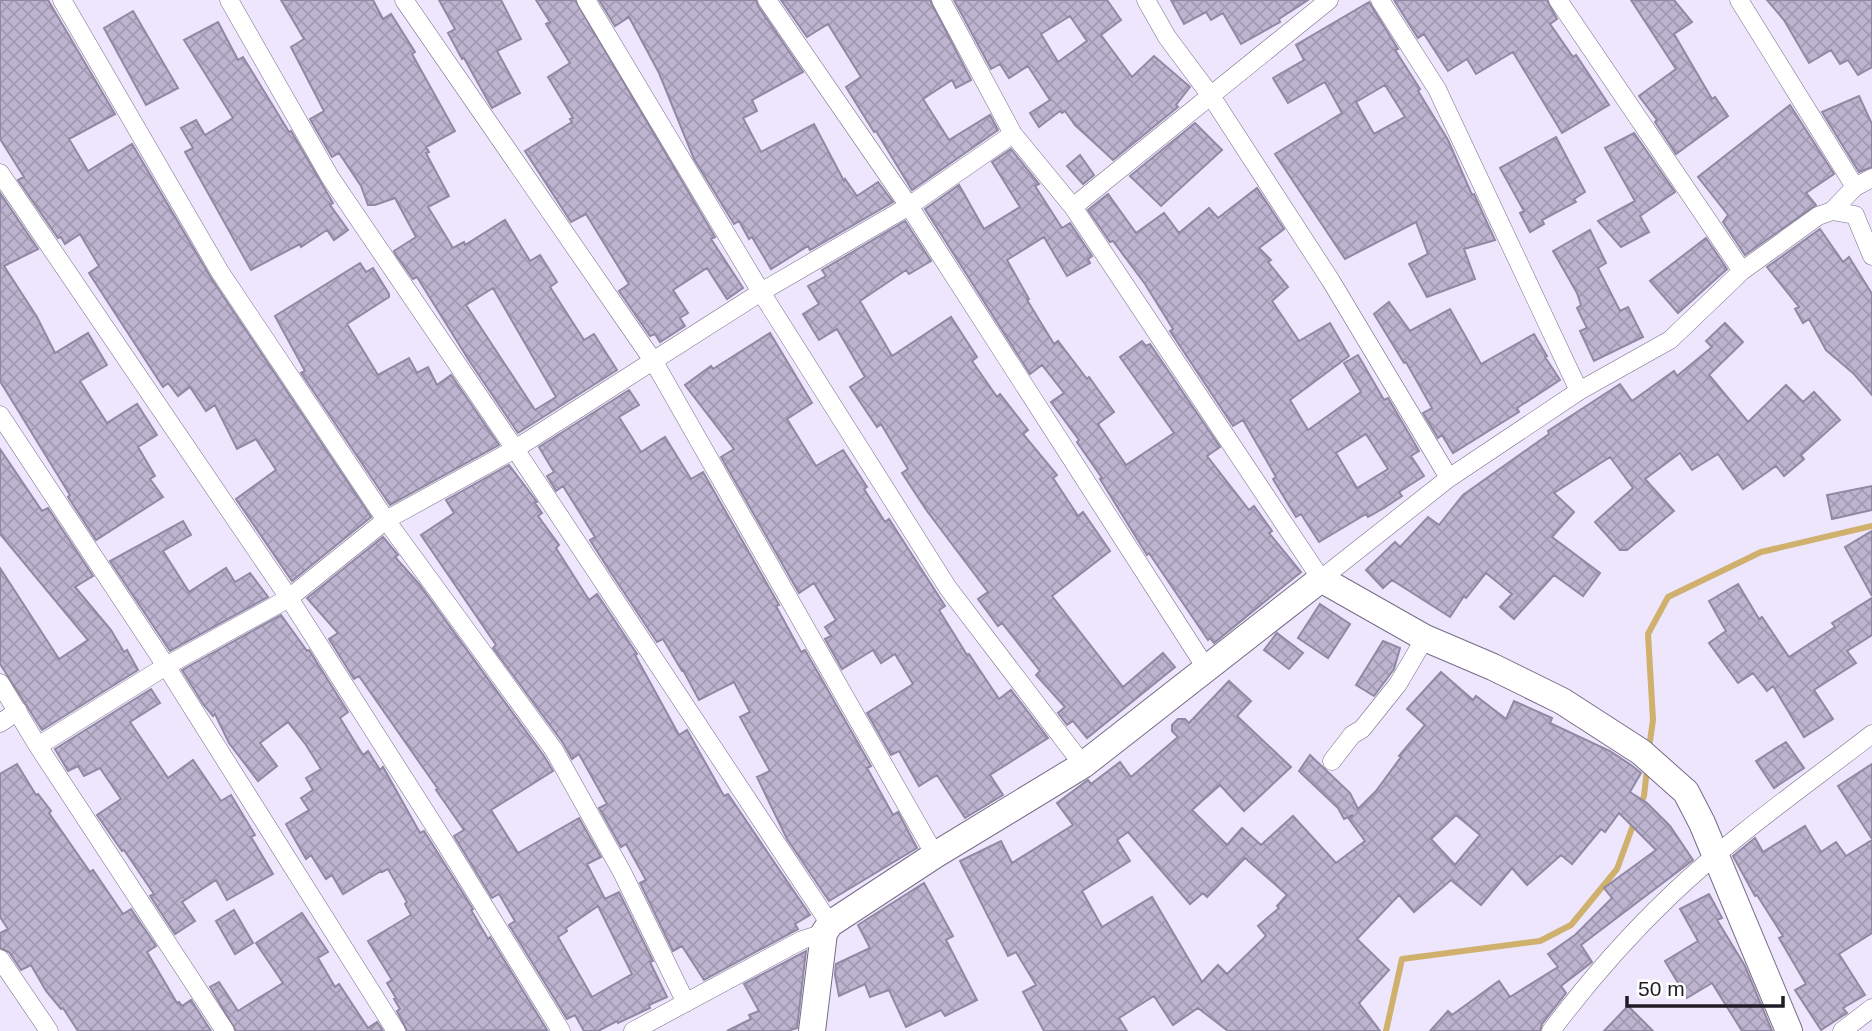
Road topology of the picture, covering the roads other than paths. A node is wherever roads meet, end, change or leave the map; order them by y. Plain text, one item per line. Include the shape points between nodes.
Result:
1 (62, 0) edge
2 (229, 0) edge
3 (404, 0) edge
4 (586, 0) edge
5 (767, 0) edge
6 (941, 0) edge
7 (1146, 0) edge
8 (1329, 0) edge
9 (1380, 0) edge
10 (1558, 0) edge
11 (1740, 0) edge
12 (1211, 96) junction
13 (1013, 134) junction
14 (0, 173) edge
15 (1872, 178) edge
16 (1855, 187) junction
17 (909, 206) junction
18 (1073, 207) junction
19 (1832, 211) junction
20 (1872, 256) edge
21 (1742, 271) junction
22 (761, 292) junction
23 (654, 362) junction
24 (1579, 391) junction
25 (0, 415) edge
26 (515, 449) junction
27 (1448, 478) junction
28 (386, 520) junction
29 (1321, 579) junction
30 (289, 598) junction
31 (1425, 638) junction
32 (166, 666) junction
33 (1206, 668) junction
34 (0, 683) edge
35 (18, 711) junction
36 (0, 723) edge
37 (1872, 734) edge
38 (38, 746) junction
39 (1332, 761) dead end
40 (1083, 765) junction
41 (935, 855) junction
42 (1716, 856) junction
43 (827, 929) junction
44 (0, 959) edge
45 (685, 1003) junction
46 (1872, 1008) edge
47 (49, 1031) edge
48 (225, 1031) edge
49 (396, 1031) edge
50 (561, 1031) edge
51 (633, 1031) edge
52 (812, 1031) edge
53 (1550, 1031) edge
54 (1789, 1031) edge
55 (1842, 1031) edge

1 - 28 street via 220,272
2 - 26 street via 330,177
3 - 23 street
4 - 22 street
5 - 17 street
6 - 13 street
7 - 12 street
8 - 12 street
9 - 24 street via 1437,89
10 - 21 street
11 - 16 street
12 - 18 street
12 - 27 street via 1331,281
13 - 17 street
13 - 18 street
14 - 30 street
15 - 16 street
16 - 19 street
17 - 22 street
17 - 33 street
18 - 29 street
19 - 20 street via 1855,215
19 - 21 street via 1818,216
21 - 24 street via 1670,340
22 - 23 street
22 - 40 street via 948,588
23 - 26 street
23 - 41 street
24 - 27 street
25 - 32 street
26 - 28 street
26 - 43 street
27 - 29 street
28 - 30 street
28 - 45 street via 554,750 622,872
29 - 31 street
29 - 33 street
30 - 32 street
30 - 50 street
31 - 39 street via 1398,684
31 - 42 street via 1562,701 1641,752 1686,792
32 - 38 street
32 - 49 street
33 - 40 street
34 - 35 street
35 - 36 street
35 - 38 street
37 - 42 street
38 - 48 street
40 - 41 street
41 - 43 street
42 - 53 street via 1637,929
42 - 54 street
43 - 45 street
43 - 52 street
44 - 47 street
45 - 51 street
46 - 55 street

